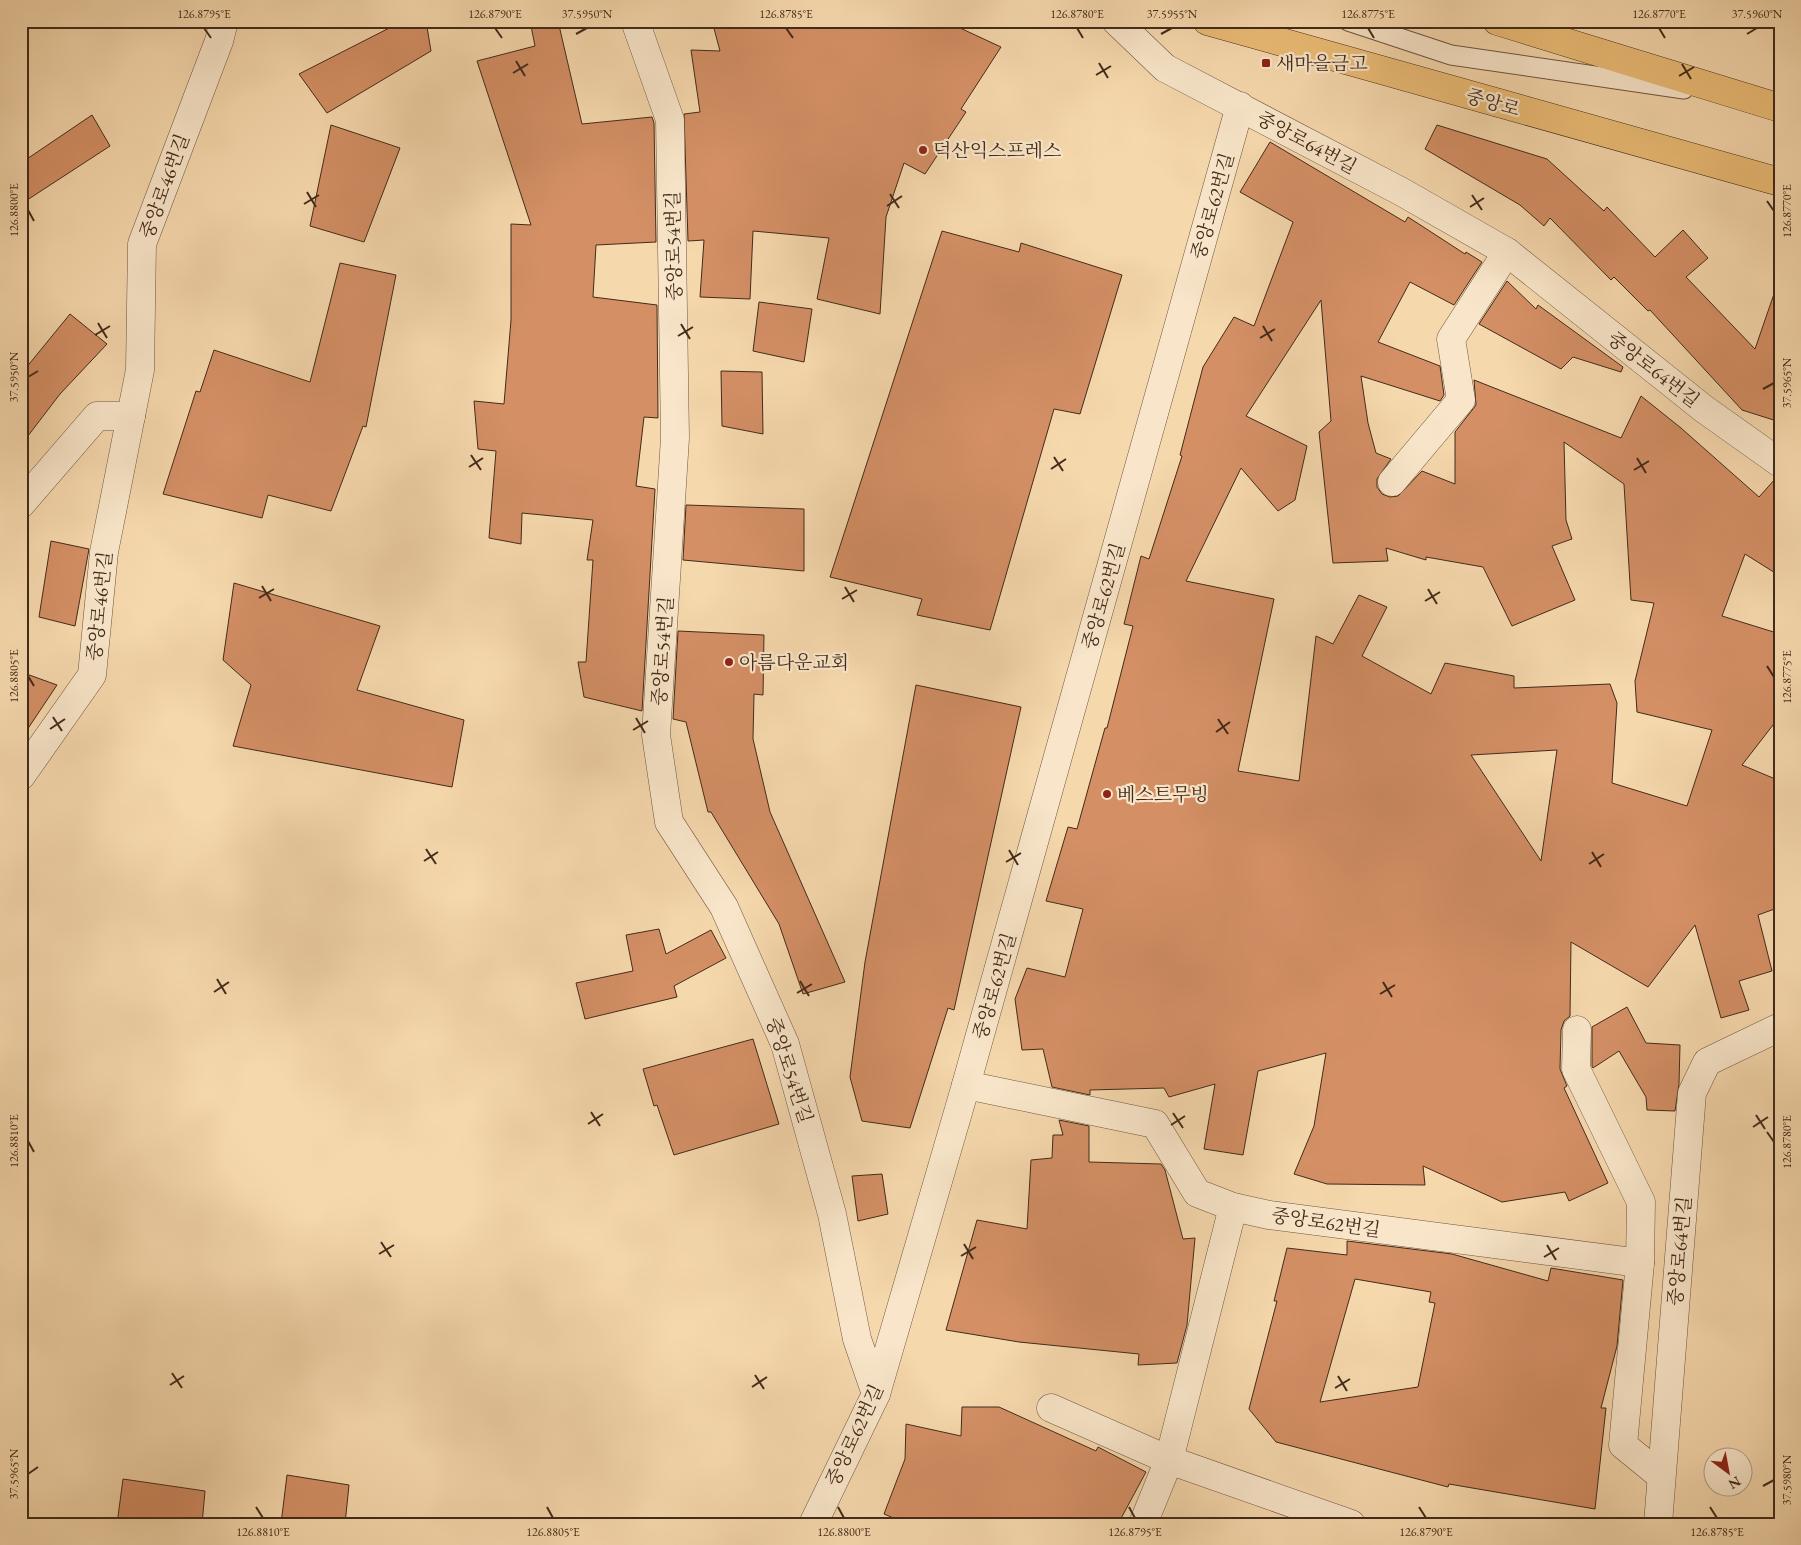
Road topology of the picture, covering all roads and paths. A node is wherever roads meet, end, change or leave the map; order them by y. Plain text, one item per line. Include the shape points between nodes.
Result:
1 (224, 21) edge
2 (635, 21) edge
3 (1116, 21) edge
4 (1207, 21) edge
5 (1348, 21) edge
6 (1497, 21) edge
7 (1749, 98) junction
8 (1240, 106) junction
9 (1780, 108) edge
10 (1780, 182) edge
11 (1507, 252) junction
12 (131, 416) junction
13 (1780, 463) edge
14 (1392, 482) dead end
15 (21, 504) edge
16 (21, 776) edge
17 (1780, 1027) edge
18 (1577, 1030) dead end
19 (966, 1085) junction
20 (1233, 1207) junction
21 (1640, 1263) junction
22 (876, 1394) junction
23 (1051, 1408) dead end
24 (1169, 1460) junction
25 (1661, 1476) junction
26 (813, 1524) edge
27 (1143, 1524) edge
28 (1351, 1524) edge
29 (1658, 1524) edge

1 - 12 street, 중앙로46번길 via 142,244 140,370
2 - 22 street, 중앙로54번길 via 670,120 675,438 656,735 669,822 724,907 785,1044 832,1214 857,1339
3 - 8 street, 중앙로64번길 via 1165,68
4 - 10 main road, 중앙로
5 - 7 lane via 1451,55
6 - 7 main road
7 - 9 main road
8 - 11 street, 중앙로64번길
8 - 19 street, 중앙로62번길
11 - 13 street, 중앙로64번길 via 1704,409
11 - 14 street via 1451,340 1461,400
12 - 15 street via 97,416
12 - 16 street, 중앙로46번길 via 104,552 92,675
17 - 25 street, 중앙로64번길 via 1707,1062 1692,1093
18 - 21 street via 1576,1069 1640,1202
19 - 20 street, 중앙로62번길 via 1155,1124 1196,1193
19 - 22 street, 중앙로62번길
20 - 21 street, 중앙로62번길 via 1270,1215
20 - 24 street
21 - 25 street via 1623,1445
22 - 26 street, 중앙로62번길
23 - 24 street
24 - 27 street
24 - 28 street
25 - 29 street, 중앙로64번길

